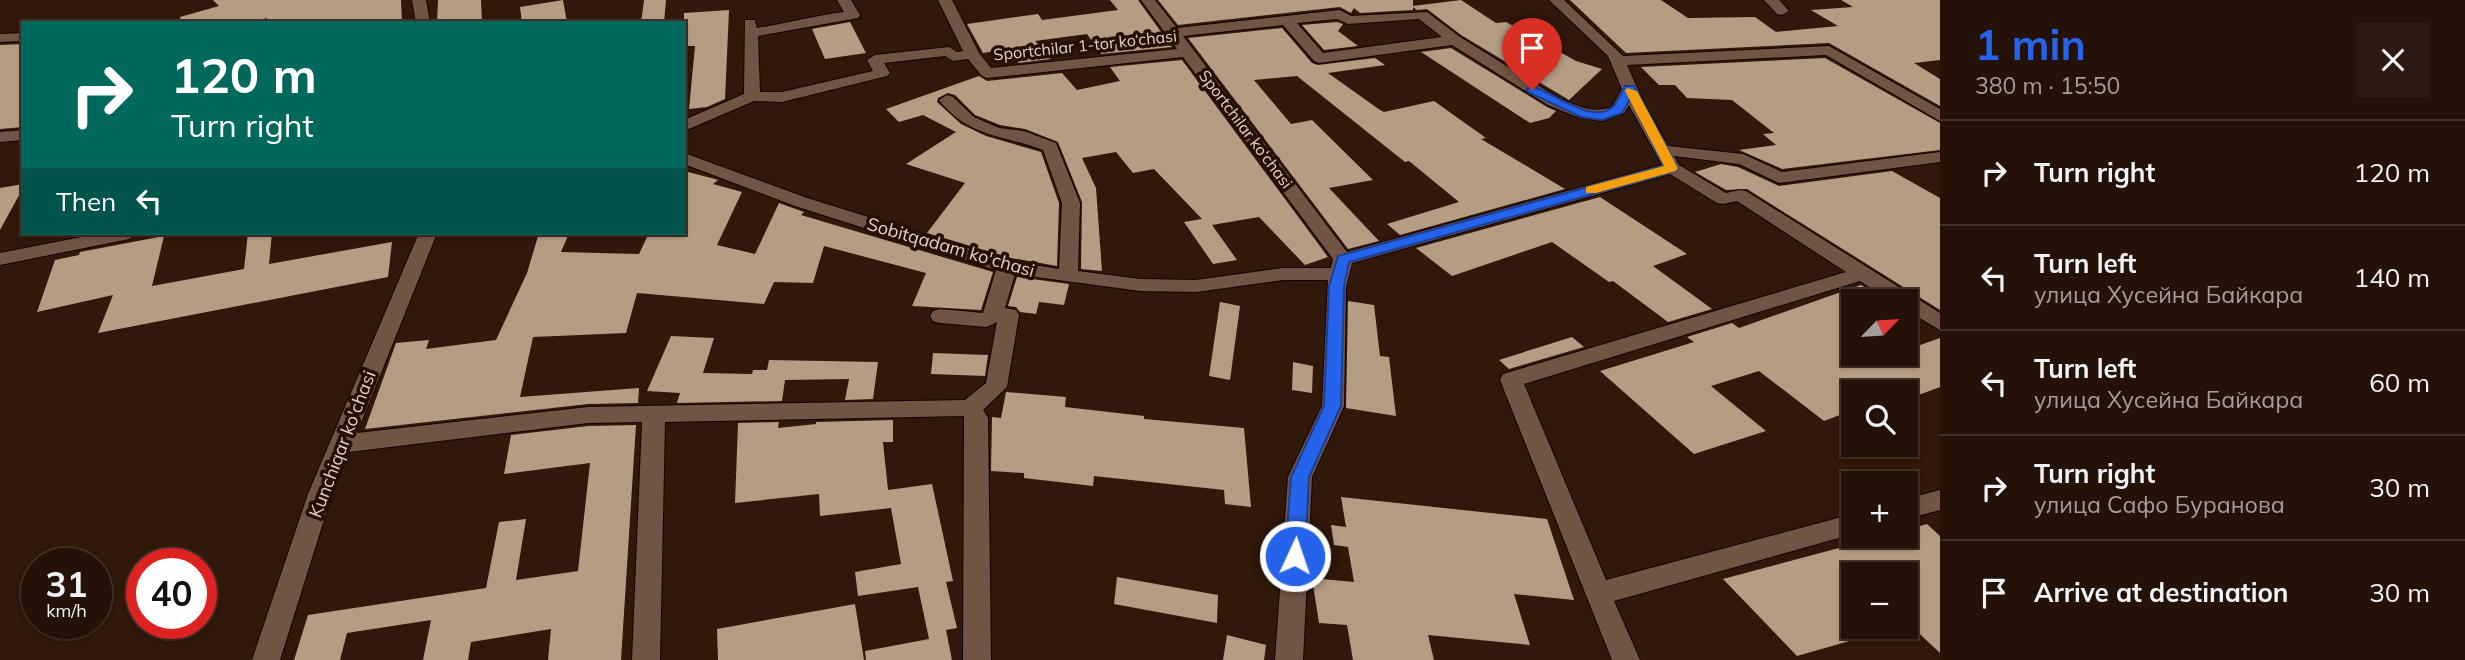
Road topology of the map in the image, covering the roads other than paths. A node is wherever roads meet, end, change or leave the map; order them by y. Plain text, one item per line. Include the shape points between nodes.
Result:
1 (419, 0) edge
2 (844, 0) edge
3 (945, 0) edge
4 (1148, 0) edge
5 (1556, 0) edge
6 (1771, 0) edge
7 (1782, 11) dead end
8 (1287, 20) junction
9 (424, 21) edge
10 (1173, 33) junction
11 (21, 37) edge
12 (0, 38) edge
13 (1455, 40) junction
14 (971, 52) junction
15 (1188, 52) junction
16 (1618, 61) junction
17 (1630, 88) junction
18 (752, 96) junction
19 (947, 100) dead end
20 (1940, 116) edge
21 (686, 125) edge
22 (21, 135) edge
23 (0, 136) edge
24 (1662, 150) junction
25 (1940, 157) edge
26 (686, 159) edge
27 (1672, 168) junction
28 (111, 235) edge
29 (427, 235) edge
30 (74, 239) edge
31 (0, 259) edge
32 (1007, 267) junction
33 (1340, 267) junction
34 (1862, 274) junction
35 (1068, 277) junction
36 (1886, 289) edge
37 (1918, 309) edge
38 (993, 315) junction
39 (940, 316) dead end
40 (1940, 323) edge
41 (970, 408) junction
42 (654, 414) junction
43 (340, 444) junction
44 (1940, 500) edge
45 (1918, 506) edge
46 (1841, 527) edge
47 (1598, 594) junction
48 (266, 660) edge
49 (646, 660) edge
50 (976, 660) edge
51 (1289, 660) edge
52 (1626, 660) edge

1 - 9 street
2 - 18 street via 853,15 750,28
3 - 14 street
4 - 10 street, Sportchilar ko‘chasi
5 - 16 street
6 - 7 street
8 - 10 street
8 - 13 street via 1340,14 1348,20 1422,15
8 - 13 street via 1319,58
10 - 15 street, Sportchilar ko‘chasi
11 - 12 street
13 - 17 street via 1532,90 1581,113 1602,116 1618,110
14 - 15 street, Sportchilar 1-tor ko‘chasi via 987,74
14 - 18 street via 875,60 883,73 782,97
15 - 33 street, Sportchilar ko‘chasi
16 - 17 street
16 - 20 street via 1829,50
17 - 24 street
18 - 21 street
19 - 35 street via 968,120 996,134 1018,135 1050,147 1071,203
22 - 23 street
24 - 25 street via 1742,159 1779,178
24 - 27 street
26 - 32 street, Sobitqadam ko'chasi via 801,202
27 - 33 street, Sobitqadam ko'chasi
27 - 34 street via 1723,199 1740,195
28 - 30 street
29 - 43 street, Kunchiqar ko'chasi
30 - 31 street
32 - 35 street, Sobitqadam ko'chasi
32 - 38 street
33 - 35 street, Sobitqadam ko'chasi via 1196,286
33 - 51 street via 1333,406 1300,477
34 - 36 street
34 - 47 street via 1511,380
37 - 40 street
38 - 39 street via 987,320
38 - 41 street via 1009,316 996,387
41 - 42 street
41 - 50 street via 977,418
42 - 43 street via 588,415
42 - 49 street
43 - 48 street, Kunchiqar ko'chasi
44 - 45 street
46 - 47 street
47 - 52 street

